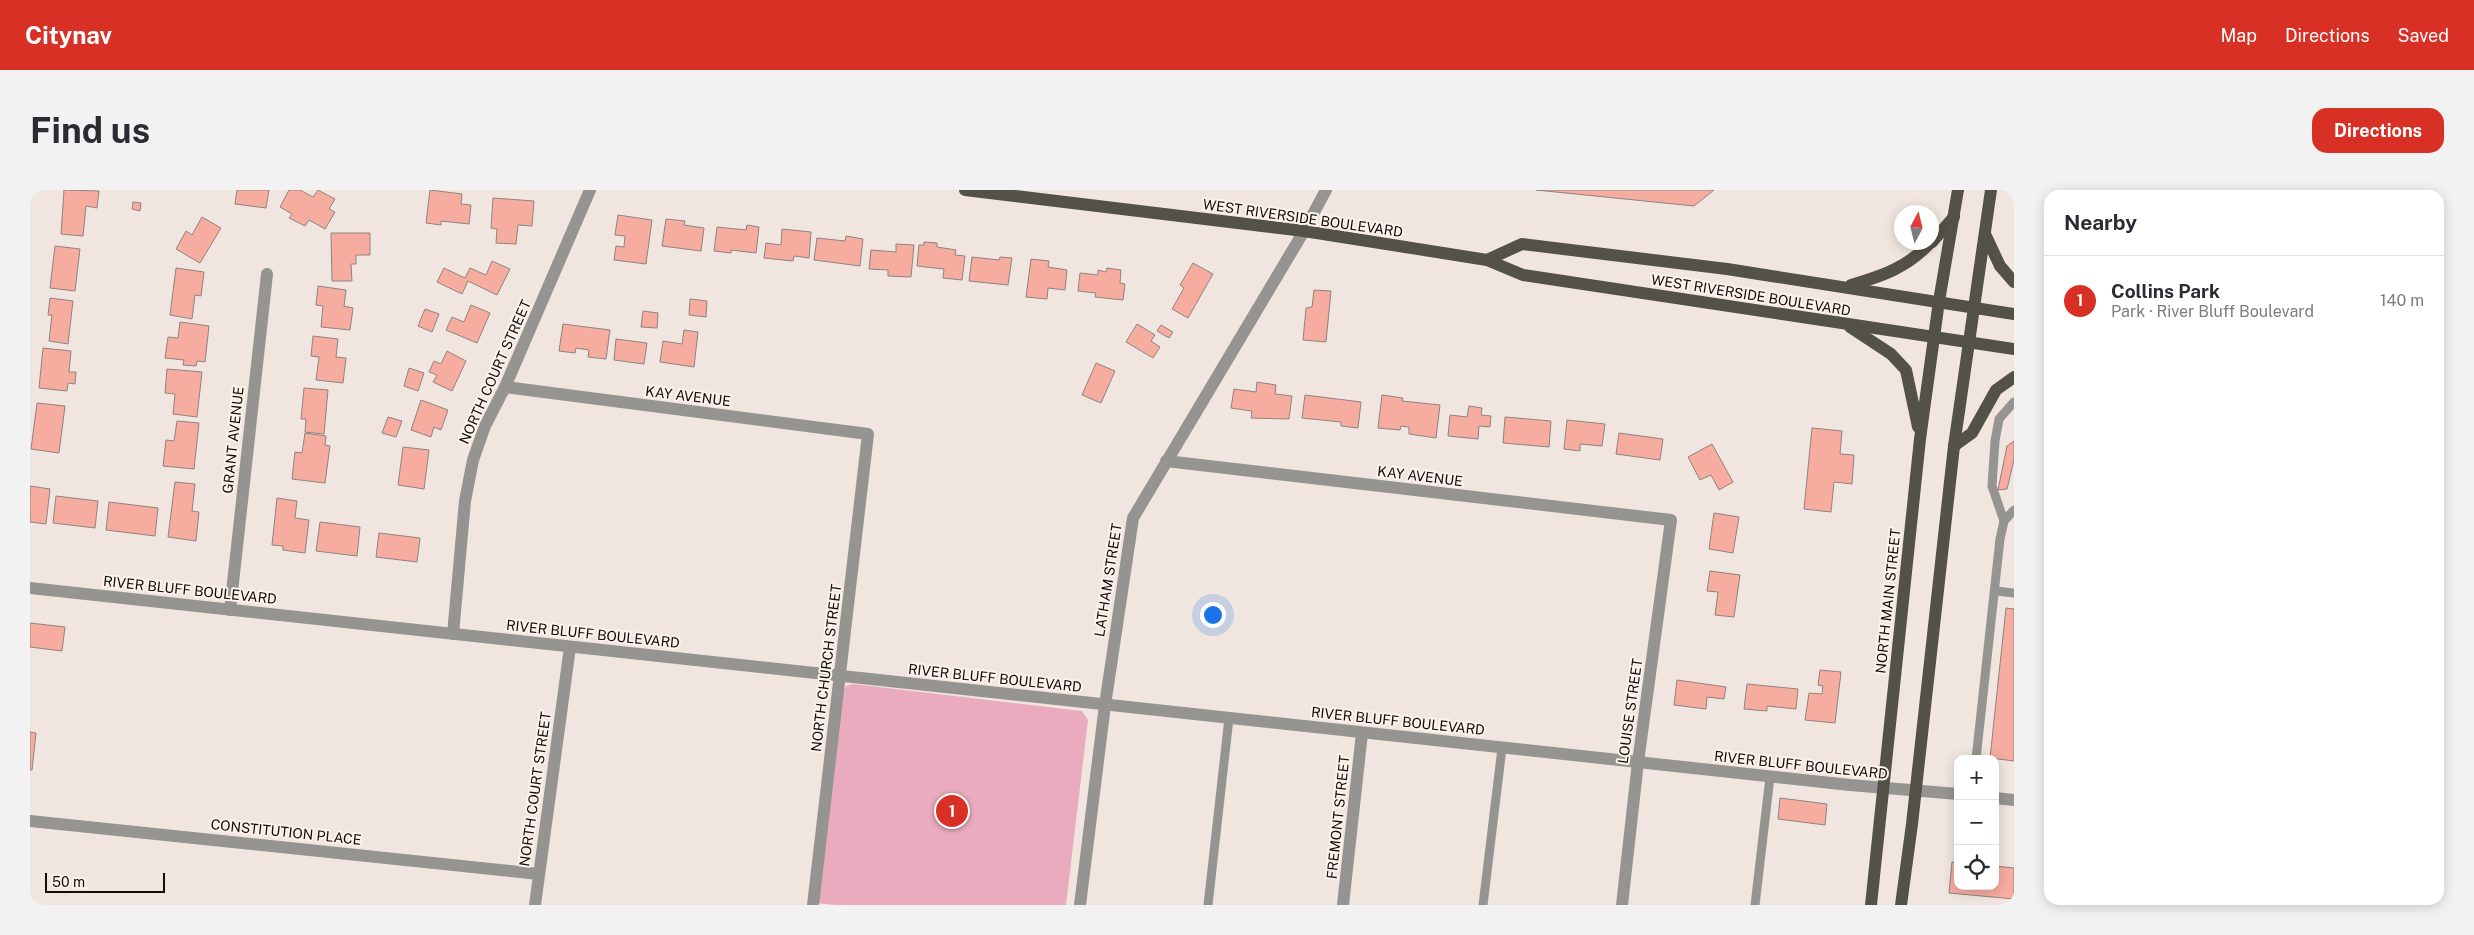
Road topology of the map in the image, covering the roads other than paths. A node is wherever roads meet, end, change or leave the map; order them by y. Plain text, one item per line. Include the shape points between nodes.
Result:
1 (590, 190) edge
2 (965, 190) edge
3 (1326, 190) edge
4 (1958, 190) edge
5 (1991, 190) edge
6 (1954, 217) junction
7 (1304, 231) junction
8 (1939, 233) edge
9 (1986, 235) junction
10 (1923, 250) edge
11 (1487, 260) junction
12 (267, 274) dead end
13 (2014, 282) edge
14 (1846, 286) junction
15 (1939, 301) junction
16 (1975, 307) junction
17 (2014, 314) edge
18 (1846, 324) junction
19 (1934, 336) junction
20 (1970, 342) junction
21 (2014, 349) edge
22 (2014, 377) edge
23 (505, 387) junction
24 (2014, 402) edge
25 (868, 434) joint
26 (1920, 439) junction
27 (1954, 446) junction
28 (1166, 461) junction
29 (2014, 510) edge
30 (1671, 520) joint
31 (2004, 521) junction
32 (30, 588) edge
33 (1996, 591) junction
34 (2014, 593) edge
35 (230, 610) junction
36 (453, 634) junction
37 (570, 646) junction
38 (841, 676) junction
39 (1105, 705) junction
40 (1229, 718) junction
41 (1362, 732) junction
42 (1502, 748) junction
43 (1976, 755) edge
44 (1638, 762) junction
45 (1770, 777) junction
46 (1884, 789) junction
47 (1915, 792) junction
48 (1954, 794) edge
49 (1999, 798) edge
50 (2014, 800) edge
51 (30, 820) edge
52 (539, 874) junction
53 (535, 905) edge
54 (813, 905) edge
55 (1080, 905) edge
56 (1208, 905) edge
57 (1344, 905) edge
58 (1484, 905) edge
59 (1622, 905) edge
60 (1755, 905) edge
61 (1871, 905) edge
62 (1901, 905) edge

1 - 23 street, NORTH COURT STREET
2 - 7 main road, WEST RIVERSIDE BOULEVARD
3 - 7 street, LATHAM STREET
4 - 6 main road, NORTH MAIN STREET
5 - 9 main road
6 - 8 main road
6 - 15 main road, NORTH MAIN STREET
7 - 11 main road, WEST RIVERSIDE BOULEVARD
7 - 28 street, LATHAM STREET
9 - 13 main road via 2000,266
9 - 16 main road
10 - 14 main road via 1892,272
11 - 14 main road, WEST RIVERSIDE BOULEVARD via 1522,244
11 - 18 main road, WEST RIVERSIDE BOULEVARD via 1523,275
12 - 35 street, GRANT AVENUE
14 - 15 main road, WEST RIVERSIDE BOULEVARD
15 - 16 main road, WEST RIVERSIDE BOULEVARD
15 - 19 main road, NORTH MAIN STREET
16 - 17 main road, WEST RIVERSIDE BOULEVARD
16 - 20 main road
18 - 19 main road, WEST RIVERSIDE BOULEVARD
18 - 26 main road via 1891,354 1906,370
19 - 20 main road, WEST RIVERSIDE BOULEVARD
19 - 26 main road, NORTH MAIN STREET
20 - 21 main road, WEST RIVERSIDE BOULEVARD
20 - 27 main road
22 - 27 main road via 1996,390 1972,433
23 - 25 street, KAY AVENUE
23 - 36 street, NORTH COURT STREET via 484,426 472,460 465,501
24 - 31 lane via 1999,419 1995,441 1992,486
25 - 38 street, NORTH CHURCH STREET
26 - 46 main road, NORTH MAIN STREET
27 - 47 main road
28 - 30 street, KAY AVENUE
28 - 39 street, LATHAM STREET via 1133,518
29 - 31 lane
30 - 44 street, LOUISE STREET
31 - 33 lane
32 - 35 street, RIVER BLUFF BOULEVARD
33 - 34 lane
33 - 43 lane
35 - 36 street, RIVER BLUFF BOULEVARD
36 - 37 street, RIVER BLUFF BOULEVARD
37 - 38 street, RIVER BLUFF BOULEVARD
37 - 52 street, NORTH COURT STREET
38 - 39 street, RIVER BLUFF BOULEVARD
38 - 54 street, NORTH CHURCH STREET
39 - 40 street, RIVER BLUFF BOULEVARD
39 - 55 street, LATHAM STREET
40 - 41 street, RIVER BLUFF BOULEVARD
40 - 56 lane
41 - 42 street, RIVER BLUFF BOULEVARD
41 - 57 street, FREMONT STREET
42 - 44 street, RIVER BLUFF BOULEVARD
42 - 58 lane
44 - 45 street, RIVER BLUFF BOULEVARD
44 - 59 street, LOUISE STREET
45 - 46 street, RIVER BLUFF BOULEVARD
45 - 60 lane
46 - 47 street, RIVER BLUFF BOULEVARD
46 - 61 main road, NORTH MAIN STREET
47 - 48 street, RIVER BLUFF BOULEVARD
47 - 62 main road
49 - 50 street
51 - 52 street, CONSTITUTION PLACE
52 - 53 street, NORTH COURT STREET

